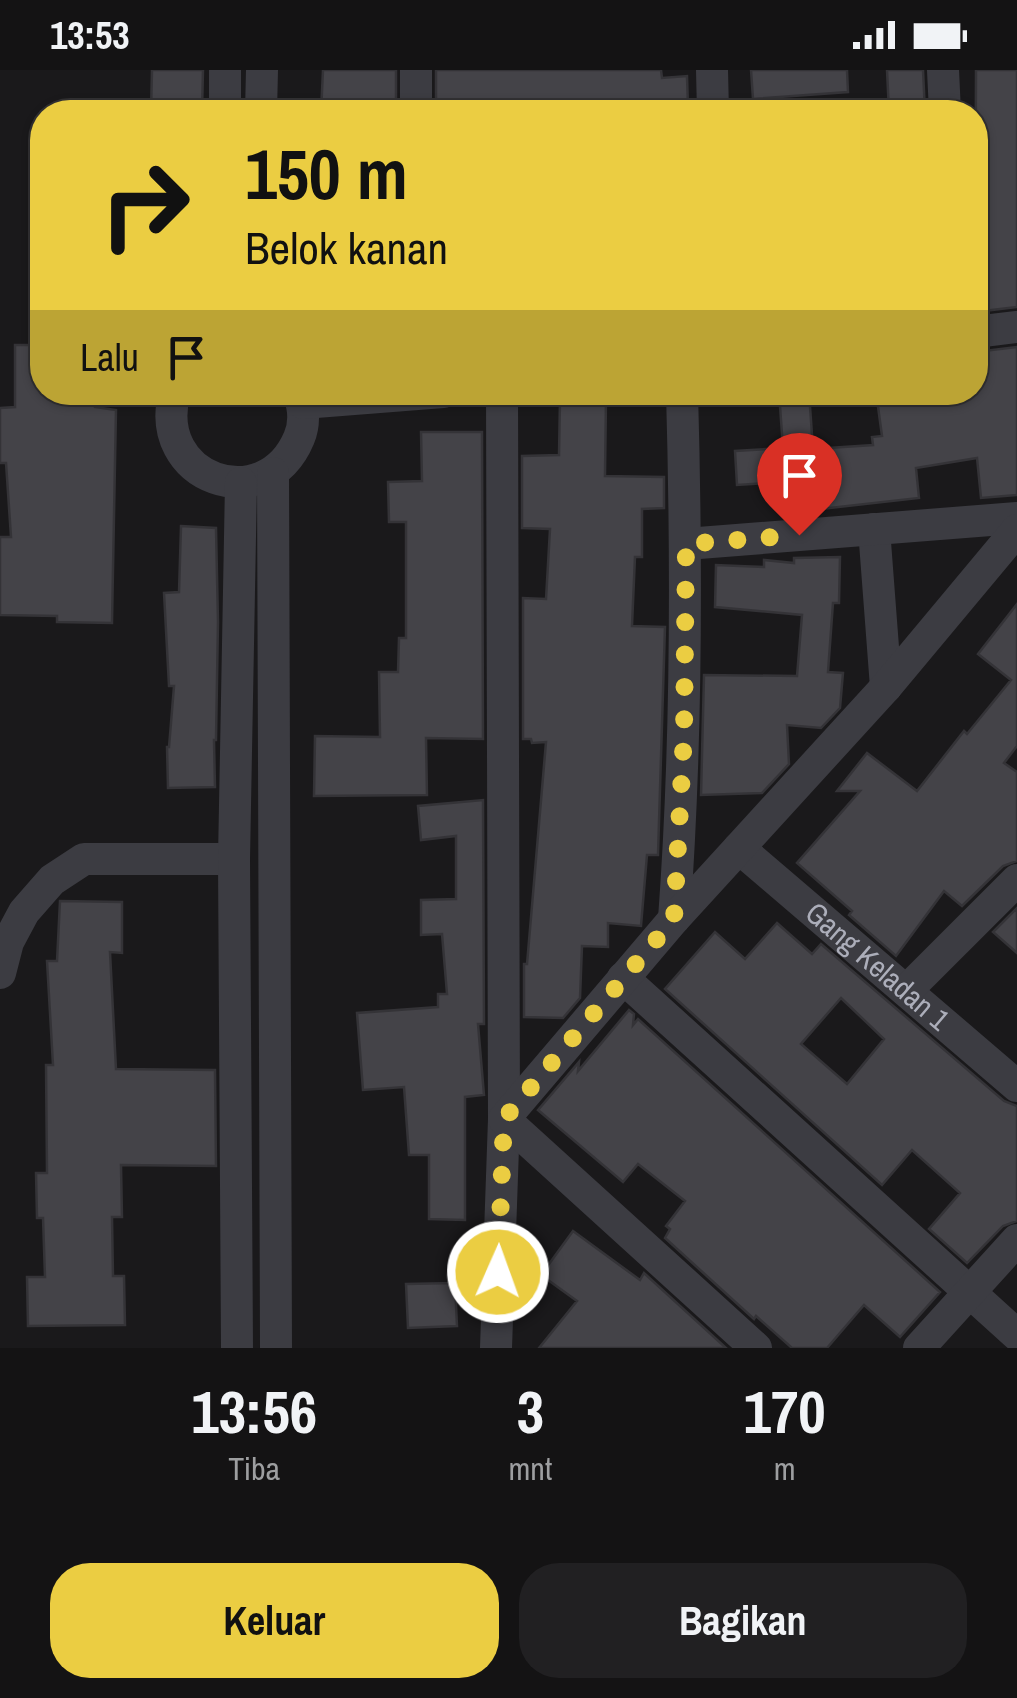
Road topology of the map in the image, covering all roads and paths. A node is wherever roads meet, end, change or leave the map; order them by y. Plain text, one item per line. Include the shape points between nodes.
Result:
1 (226, 70) edge
2 (262, 70) edge
3 (416, 70) edge
4 (712, 70) edge
5 (943, 70) edge
6 (225, 100) edge
7 (262, 100) edge
8 (416, 100) edge
9 (713, 100) edge
10 (944, 100) edge
11 (1017, 327) edge
12 (988, 330) edge
13 (171, 405) edge
14 (300, 405) edge
15 (502, 405) edge
16 (682, 405) edge
17 (273, 473) junction
18 (241, 483) junction
19 (1017, 518) edge
20 (874, 530) junction
21 (1017, 530) edge
22 (686, 544) junction
23 (886, 687) junction
24 (740, 848) junction
25 (234, 859) junction
26 (1017, 880) edge
27 (674, 919) junction
28 (0, 973) edge
29 (623, 978) junction
30 (907, 990) junction
31 (1017, 1086) edge
32 (504, 1119) junction
33 (1017, 1240) edge
34 (970, 1291) junction
35 (1017, 1334) edge
36 (237, 1348) edge
37 (276, 1348) edge
38 (496, 1348) edge
39 (756, 1348) edge
40 (919, 1348) edge

1 - 6 street
2 - 7 street
3 - 8 street
4 - 9 street
5 - 10 street
11 - 12 street
13 - 18 street via 173,439 189,464 213,479
14 - 17 street via 302,430 292,454
15 - 32 street
16 - 22 street
17 - 18 street
17 - 37 street
18 - 25 street
19 - 20 street
20 - 22 street
20 - 23 street
21 - 23 street
22 - 27 street
23 - 24 street
24 - 27 street
24 - 30 street, Gang Keladan 1
25 - 28 street via 84,859 52,880 24,912
25 - 36 street
26 - 30 street
27 - 29 street
29 - 32 street
29 - 34 street
30 - 31 street, Gang Keladan 1
32 - 38 street
32 - 39 street
33 - 34 street
34 - 35 street
34 - 40 street

